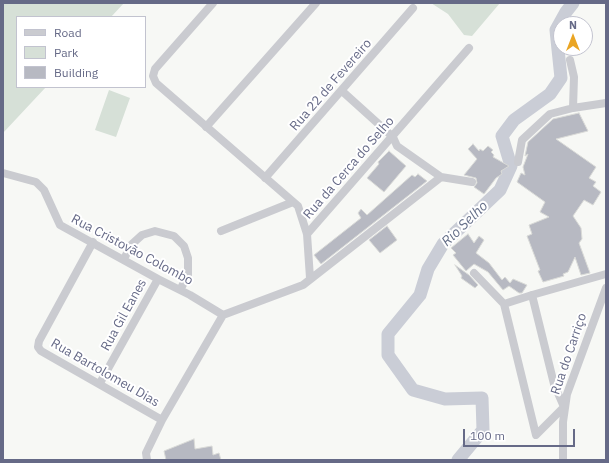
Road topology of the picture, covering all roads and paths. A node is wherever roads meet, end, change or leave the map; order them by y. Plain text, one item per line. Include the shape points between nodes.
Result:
1 (213, 3) edge
2 (316, 3) edge
3 (414, 8) dead end
4 (469, 48) dead end
5 (570, 60) dead end
6 (342, 91) junction
7 (606, 103) edge
8 (573, 108) junction
9 (206, 126) junction
10 (393, 137) junction
11 (518, 162) dead end
12 (3, 173) edge
13 (441, 177) junction
14 (265, 178) junction
15 (472, 182) dead end
16 (293, 202) junction
17 (221, 231) dead end
18 (307, 234) junction
19 (93, 242) junction
20 (124, 259) junction
21 (474, 273) dead end
22 (606, 274) edge
23 (310, 278) junction
24 (158, 279) junction
25 (606, 288) edge
26 (180, 290) junction
27 (532, 294) junction
28 (504, 304) junction
29 (223, 315) junction
30 (100, 383) junction
31 (564, 407) junction
32 (162, 420) junction
33 (147, 460) edge
34 (563, 460) edge

1 - 9 street via 155,69 153,76 156,83
2 - 9 street
3 - 6 street, Rua 22 de Fevereiro
4 - 10 street, Rua da Cerca do Selho
5 - 8 street via 574,77
6 - 10 street
6 - 14 street, Rua 22 de Fevereiro
7 - 8 street
8 - 11 street via 550,114 522,140
9 - 14 street
10 - 13 street via 397,146
10 - 18 street, Rua da Cerca do Selho
12 - 19 street, Rua Cristovão Colombo via 36,182 44,190 60,225
13 - 15 street
13 - 23 street
14 - 16 street
16 - 17 street
16 - 18 street via 298,206
18 - 23 street, Rua da Cerca do Selho
19 - 20 street, Rua Cristovão Colombo
19 - 30 street, Rua Bartolomeu Dias via 38,347
20 - 24 street, Rua Cristovão Colombo
20 - 26 street via 131,245 142,235 155,232 174,236 184,246 188,258 188,275
21 - 28 street
22 - 27 street
23 - 29 street via 303,285
24 - 26 street, Rua Cristovão Colombo
24 - 30 street, Rua Gil Eanes
25 - 31 street, Rua do Carriço
26 - 29 street, Rua Cristovão Colombo
27 - 28 street
27 - 31 street, Rua do Carriço via 554,384
28 - 31 street via 536,435
29 - 32 street
30 - 32 street, Rua Bartolomeu Dias
31 - 34 street
32 - 33 street via 146,453

